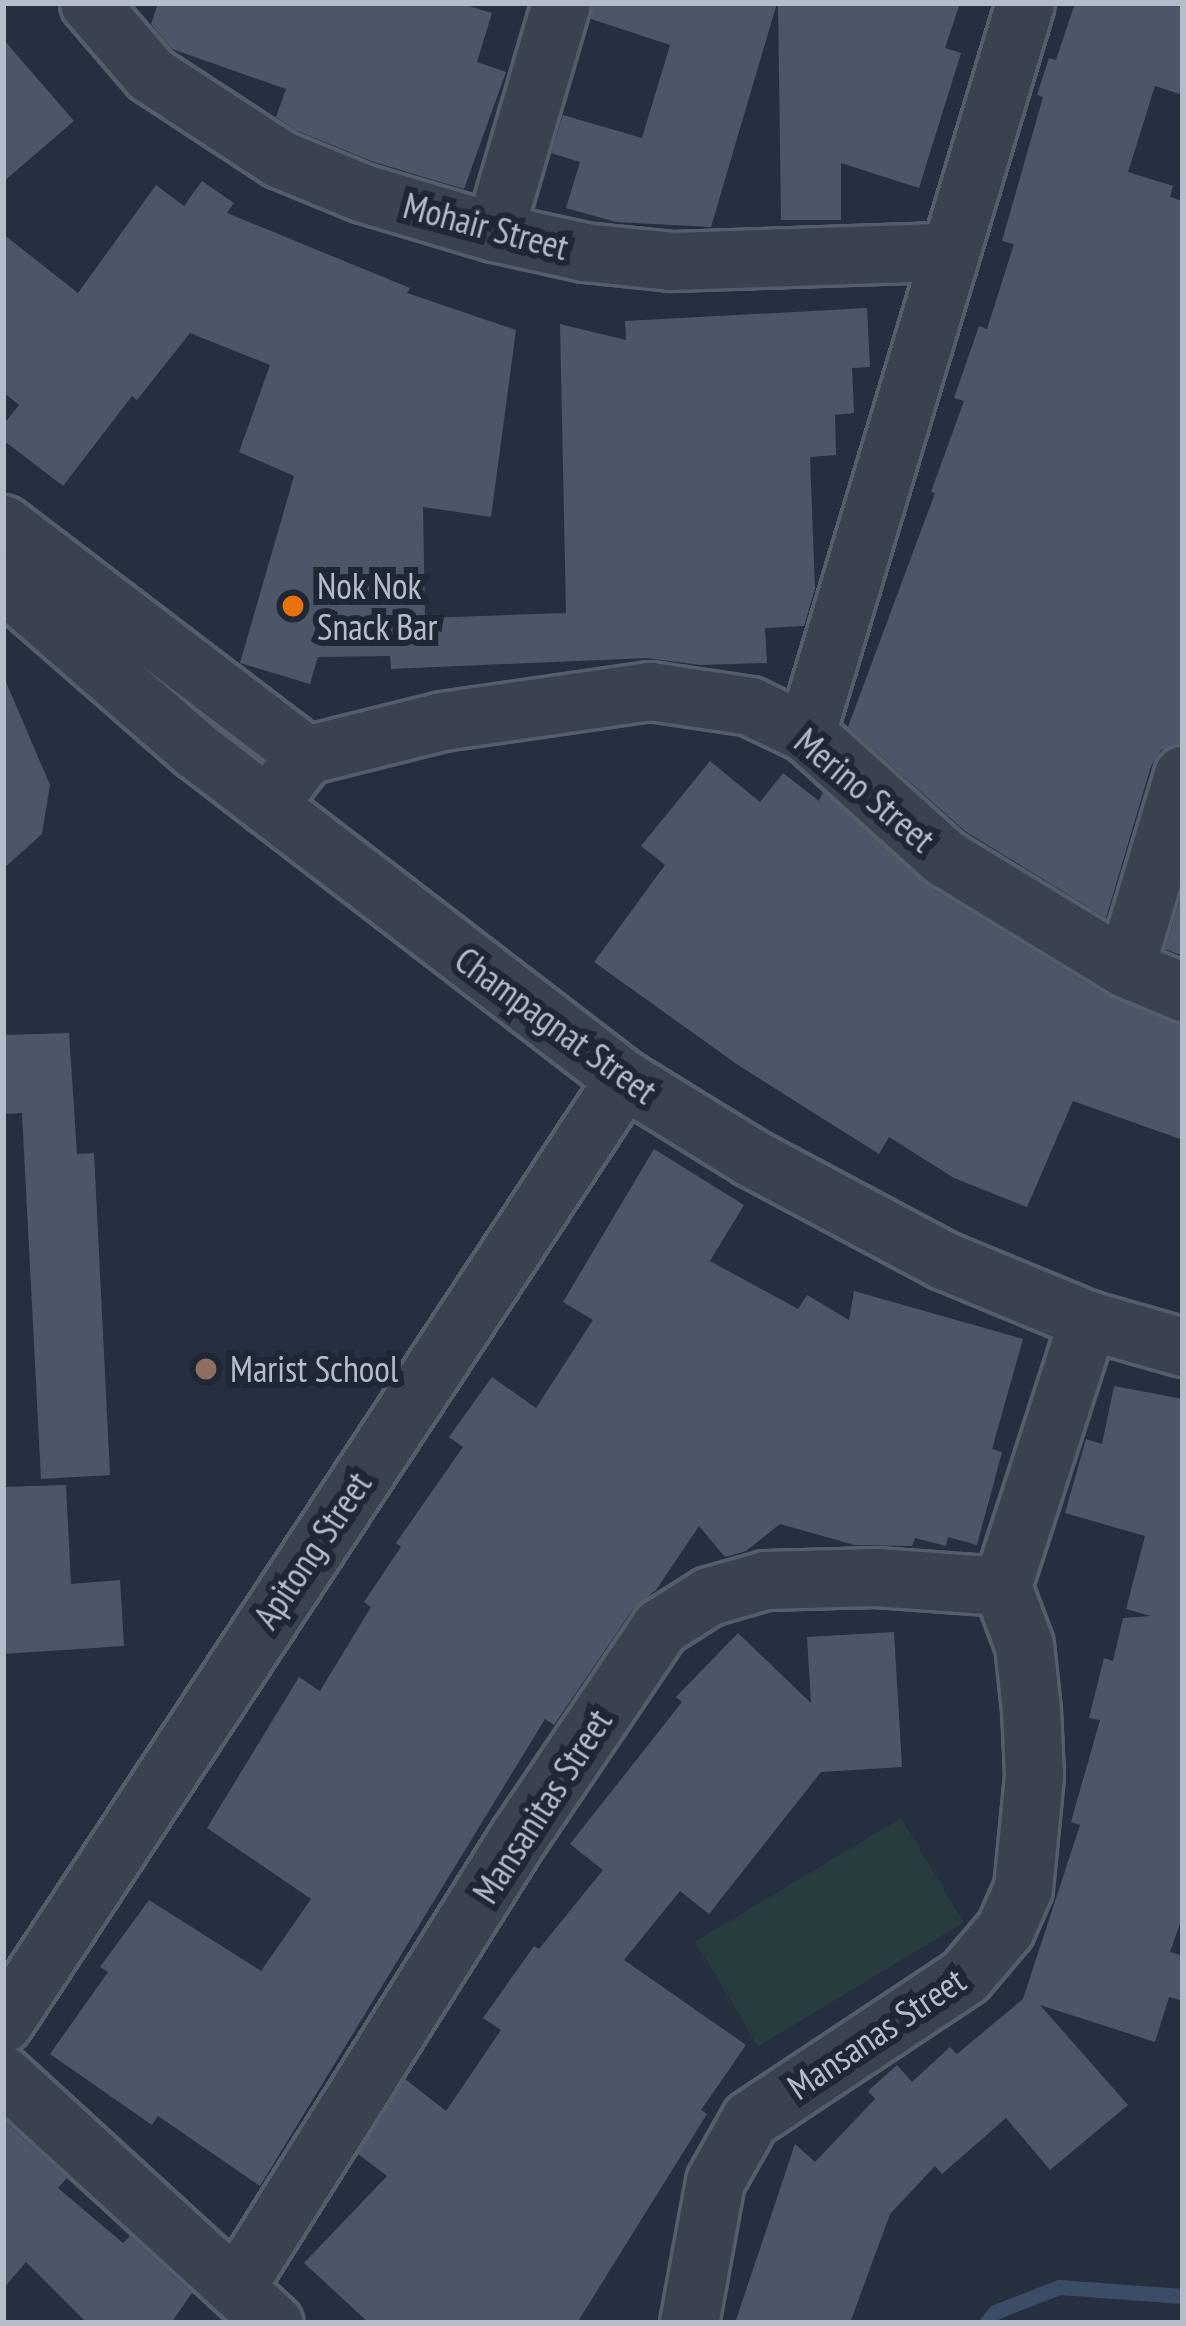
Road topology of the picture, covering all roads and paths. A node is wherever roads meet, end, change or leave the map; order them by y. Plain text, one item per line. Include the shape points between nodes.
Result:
1 (561, 3) edge
2 (1025, 3) edge
3 (103, 10) edge
4 (494, 232) junction
5 (949, 252) junction
6 (3, 524) edge
7 (3, 582) edge
8 (806, 733) junction
9 (306, 755) junction
10 (1183, 775) edge
11 (267, 805) junction
12 (1125, 968) junction
13 (1183, 992) edge
14 (624, 1079) junction
15 (1088, 1319) junction
16 (1183, 1347) edge
17 (1002, 1586) junction
18 (3, 2023) edge
19 (3, 2075) edge
20 (255, 2304) edge
21 (689, 2323) edge

1 - 4 street
2 - 5 street
3 - 4 street, Mohair Street via 150,74 280,159
4 - 5 street, Mohair Street via 671,261
5 - 8 street
6 - 9 street
7 - 11 street, Champagnat Street
8 - 9 street, Merino Street via 750,706 650,691 489,712
8 - 12 street, Merino Street via 945,858
9 - 11 street
10 - 12 street
11 - 14 street, Champagnat Street
12 - 13 street, Merino Street
14 - 15 street, Champagnat Street via 884,1230
14 - 18 street, Apitong Street
15 - 16 street, Champagnat Street
15 - 17 street
17 - 20 street, Mansanitas Street via 765,1580 709,1596 660,1627 517,1839
17 - 21 street, Mansanas Street via 1024,1645 1031,1710 1023,1888 1005,1929 964,1976 750,2119 715,2181
19 - 20 street

